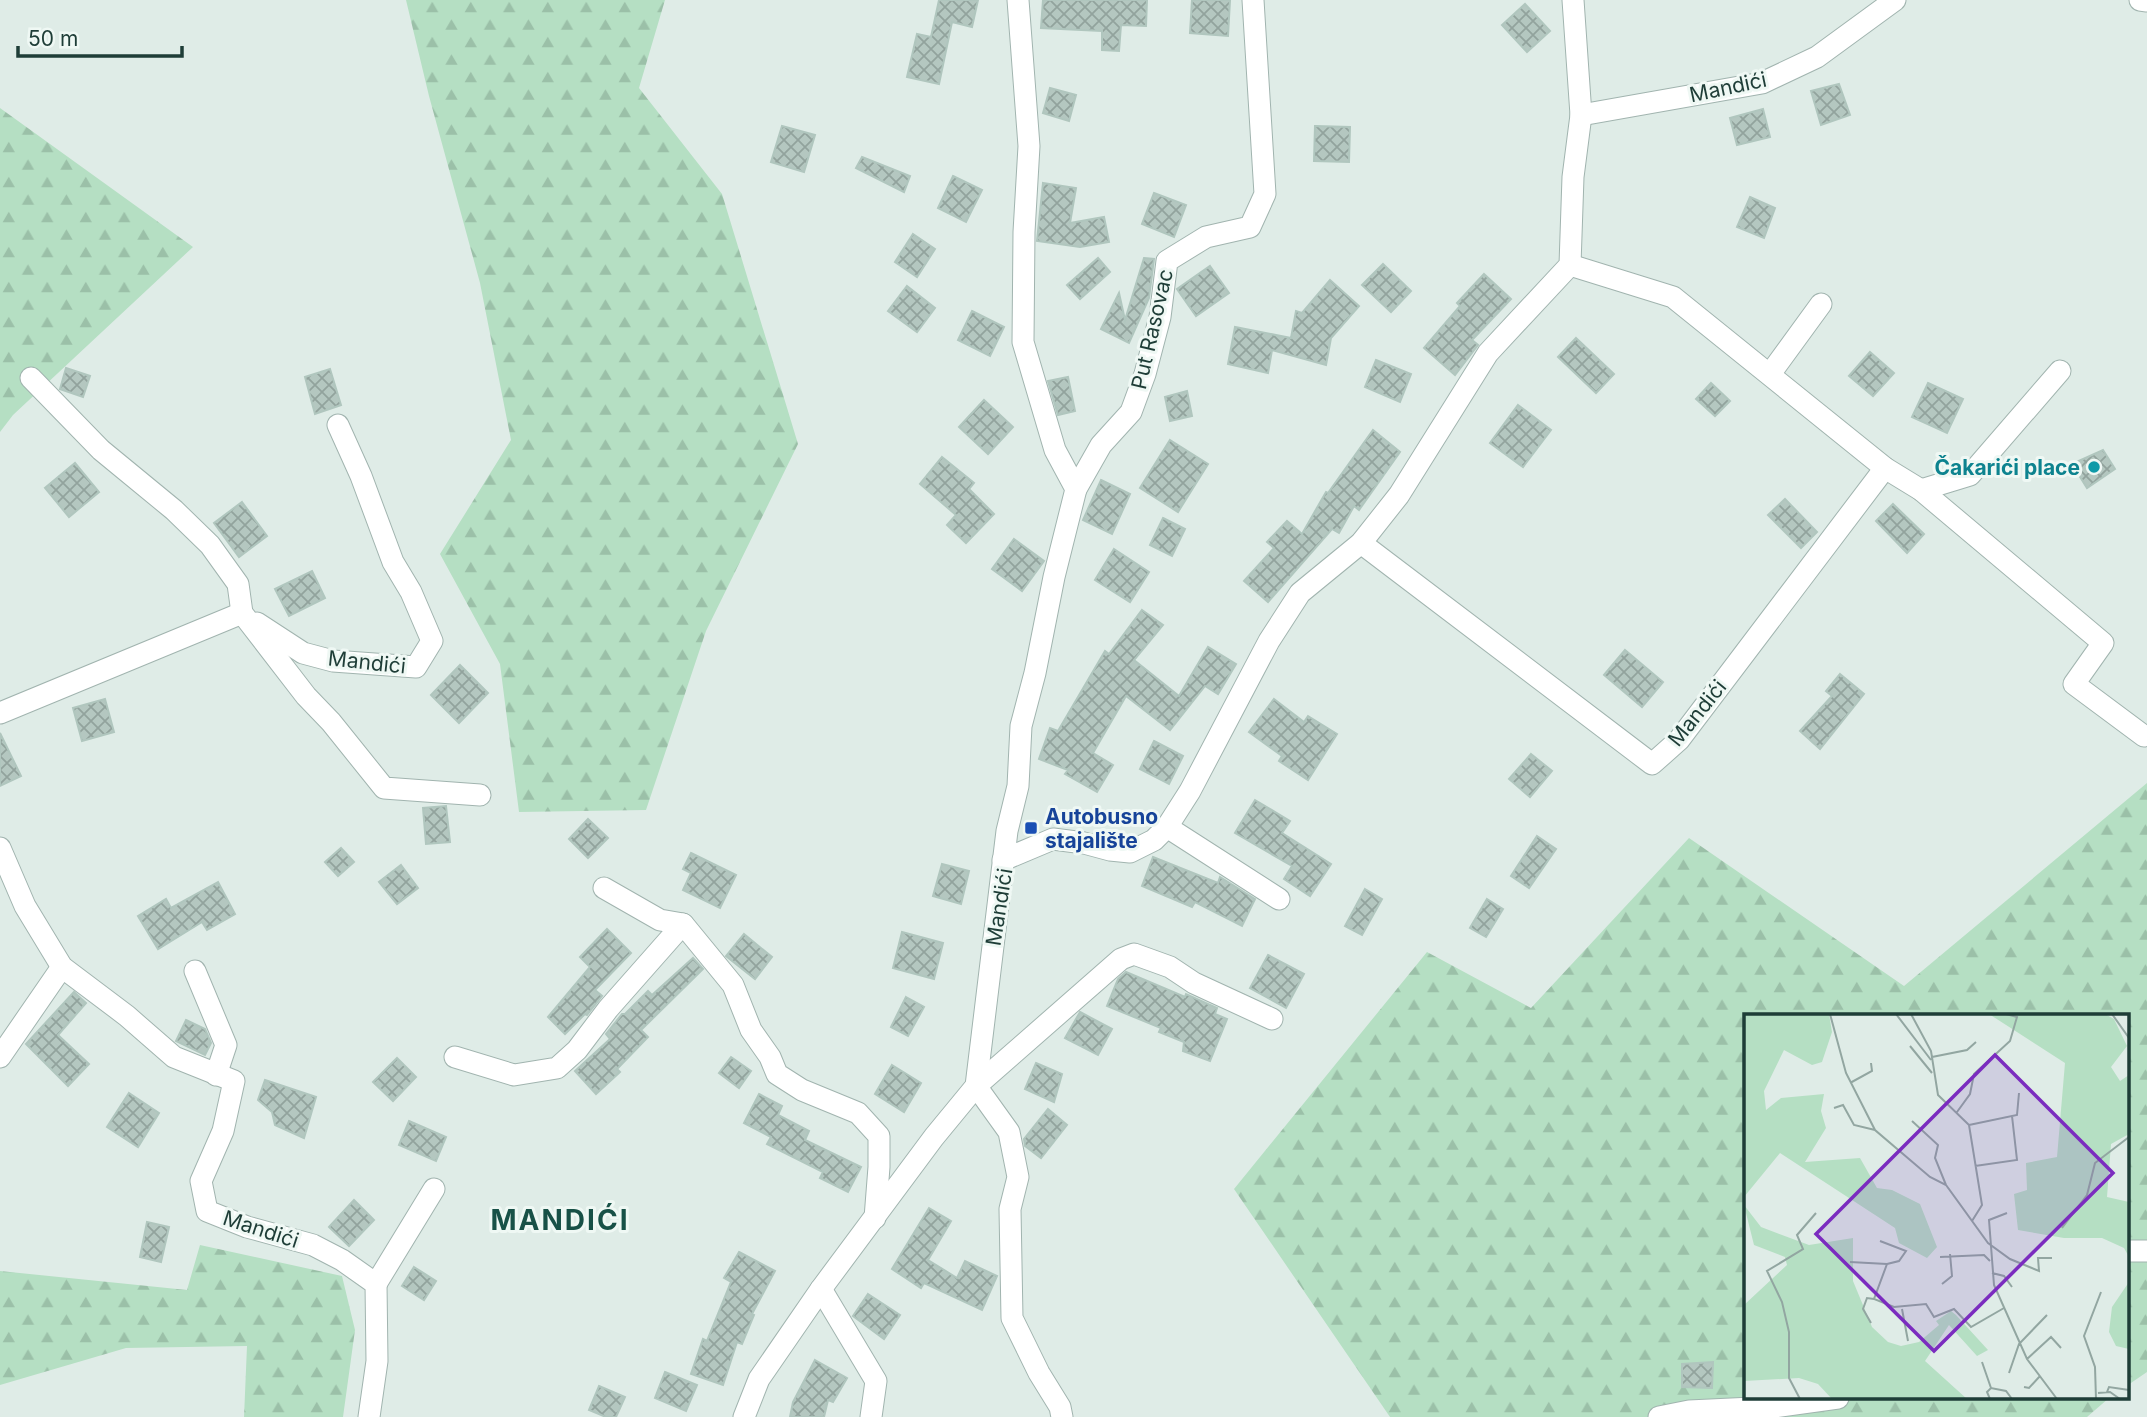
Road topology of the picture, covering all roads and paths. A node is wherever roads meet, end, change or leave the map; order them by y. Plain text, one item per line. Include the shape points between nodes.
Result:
1 (1018, 0) edge
2 (1253, 0) edge
3 (1573, 0) edge
4 (1895, 0) edge
5 (2140, 0) edge
6 (2147, 1) edge
7 (1581, 115) junction
8 (1570, 265) junction
9 (1821, 304) dead end
10 (2060, 371) dead end
11 (1770, 374) junction
12 (31, 378) dead end
13 (338, 425) dead end
14 (1885, 468) junction
15 (1076, 489) junction
16 (1921, 490) junction
17 (1360, 543) junction
18 (243, 613) junction
19 (0, 713) edge
20 (2144, 736) dead end
21 (480, 796) dead end
22 (1167, 827) junction
23 (0, 848) edge
24 (1003, 860) junction
25 (604, 888) dead end
26 (1279, 899) dead end
27 (683, 924) junction
28 (62, 967) junction
29 (195, 971) dead end
30 (1272, 1019) dead end
31 (0, 1057) edge
32 (455, 1057) dead end
33 (216, 1075) junction
34 (976, 1086) junction
35 (434, 1189) dead end
36 (875, 1218) junction
37 (376, 1284) junction
38 (821, 1289) junction
39 (1824, 1400) edge
40 (369, 1417) edge
41 (744, 1417) edge
42 (871, 1417) edge
43 (1062, 1417) edge
44 (1659, 1417) edge

1 - 15 street via 1029,146 1023,342 1055,450
2 - 15 street, Put Rasovac via 1265,194 1250,227 1206,237 1167,261 1160,317 1131,412 1101,445
3 - 7 street
4 - 7 street, Mandići via 1817,57 1762,83
5 - 6 street
7 - 8 street
8 - 11 street via 1673,297
8 - 17 street, Mandići via 1488,353 1399,495
9 - 11 street
10 - 16 street via 1970,475
11 - 14 street
12 - 18 street via 101,450 210,545 238,584
13 - 18 street, Mandići via 393,562 432,641 416,667 333,662 303,653
14 - 16 street
14 - 17 street, Mandići via 1679,740 1652,764
15 - 24 street, Put Rasovac via 1021,726 1018,786
16 - 20 street via 2103,643 2074,684
17 - 22 street, Mandići via 1300,593
18 - 19 street
18 - 21 street via 384,788
22 - 24 street, Mandići via 1130,852 1053,839
22 - 26 street
23 - 28 street via 25,906
24 - 34 street, Mandići
25 - 27 street via 660,920
27 - 32 street via 557,1068 514,1075
27 - 36 street via 733,985 751,1030 777,1074 802,1090 858,1113 879,1136
28 - 31 street
28 - 33 street via 174,1057
29 - 33 street via 226,1045
30 - 34 street via 1170,967 1134,954 1121,959
33 - 37 street, Mandići via 234,1081 223,1131 201,1181 207,1211 313,1245
34 - 36 street
34 - 43 street via 1009,1132 1017,1177 1010,1209 1012,1318
35 - 37 street
36 - 38 street
37 - 40 street via 377,1361
38 - 41 street via 759,1379
38 - 42 street via 876,1381
39 - 44 street

